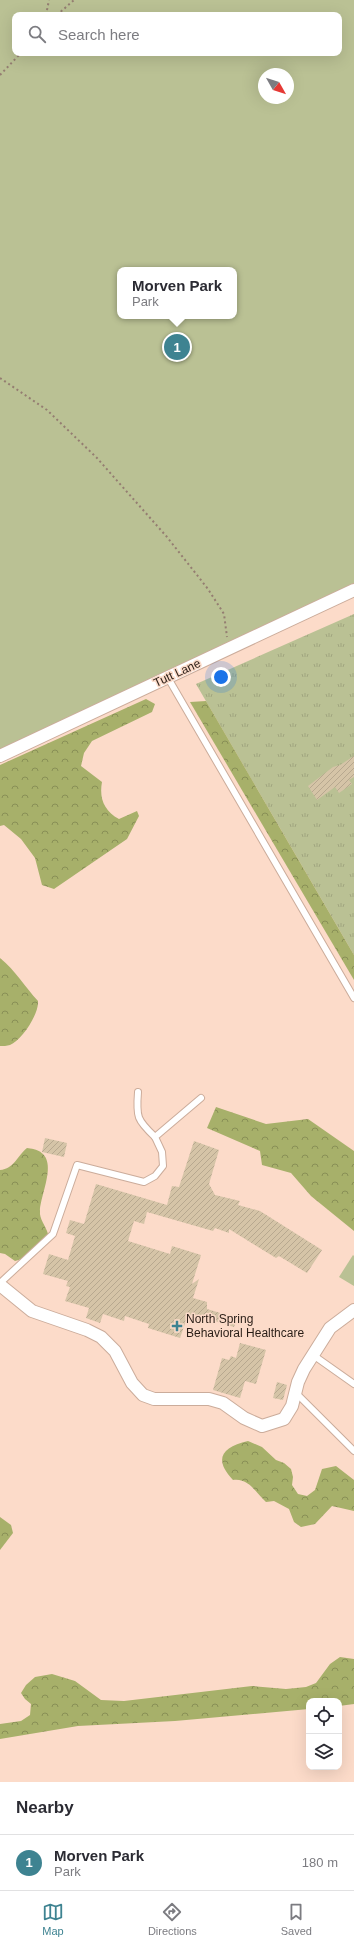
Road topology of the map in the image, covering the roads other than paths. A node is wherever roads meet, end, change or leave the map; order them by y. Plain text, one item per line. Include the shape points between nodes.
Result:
1 (354, 590) edge
2 (168, 678) junction
3 (0, 756) edge
4 (354, 998) edge
5 (138, 1092) dead end
6 (201, 1098) dead end
7 (155, 1137) junction
8 (0, 1284) edge
9 (354, 1310) edge
10 (313, 1355) junction
11 (354, 1384) edge
12 (296, 1393) junction
13 (354, 1451) edge

1 - 2 street, Tutt Lane
2 - 3 street, Tutt Lane
2 - 4 lane
5 - 7 lane via 137,1108 140,1123
6 - 7 lane
7 - 8 lane via 162,1152 163,1166 155,1176 144,1182 77,1165 53,1234
8 - 12 street via 32,1311 101,1337 115,1351 132,1383 143,1395 154,1399 209,1399 223,1403 244,1418 262,1426 284,1419
9 - 10 street via 330,1328
10 - 11 lane
10 - 12 street via 298,1382
12 - 13 lane

